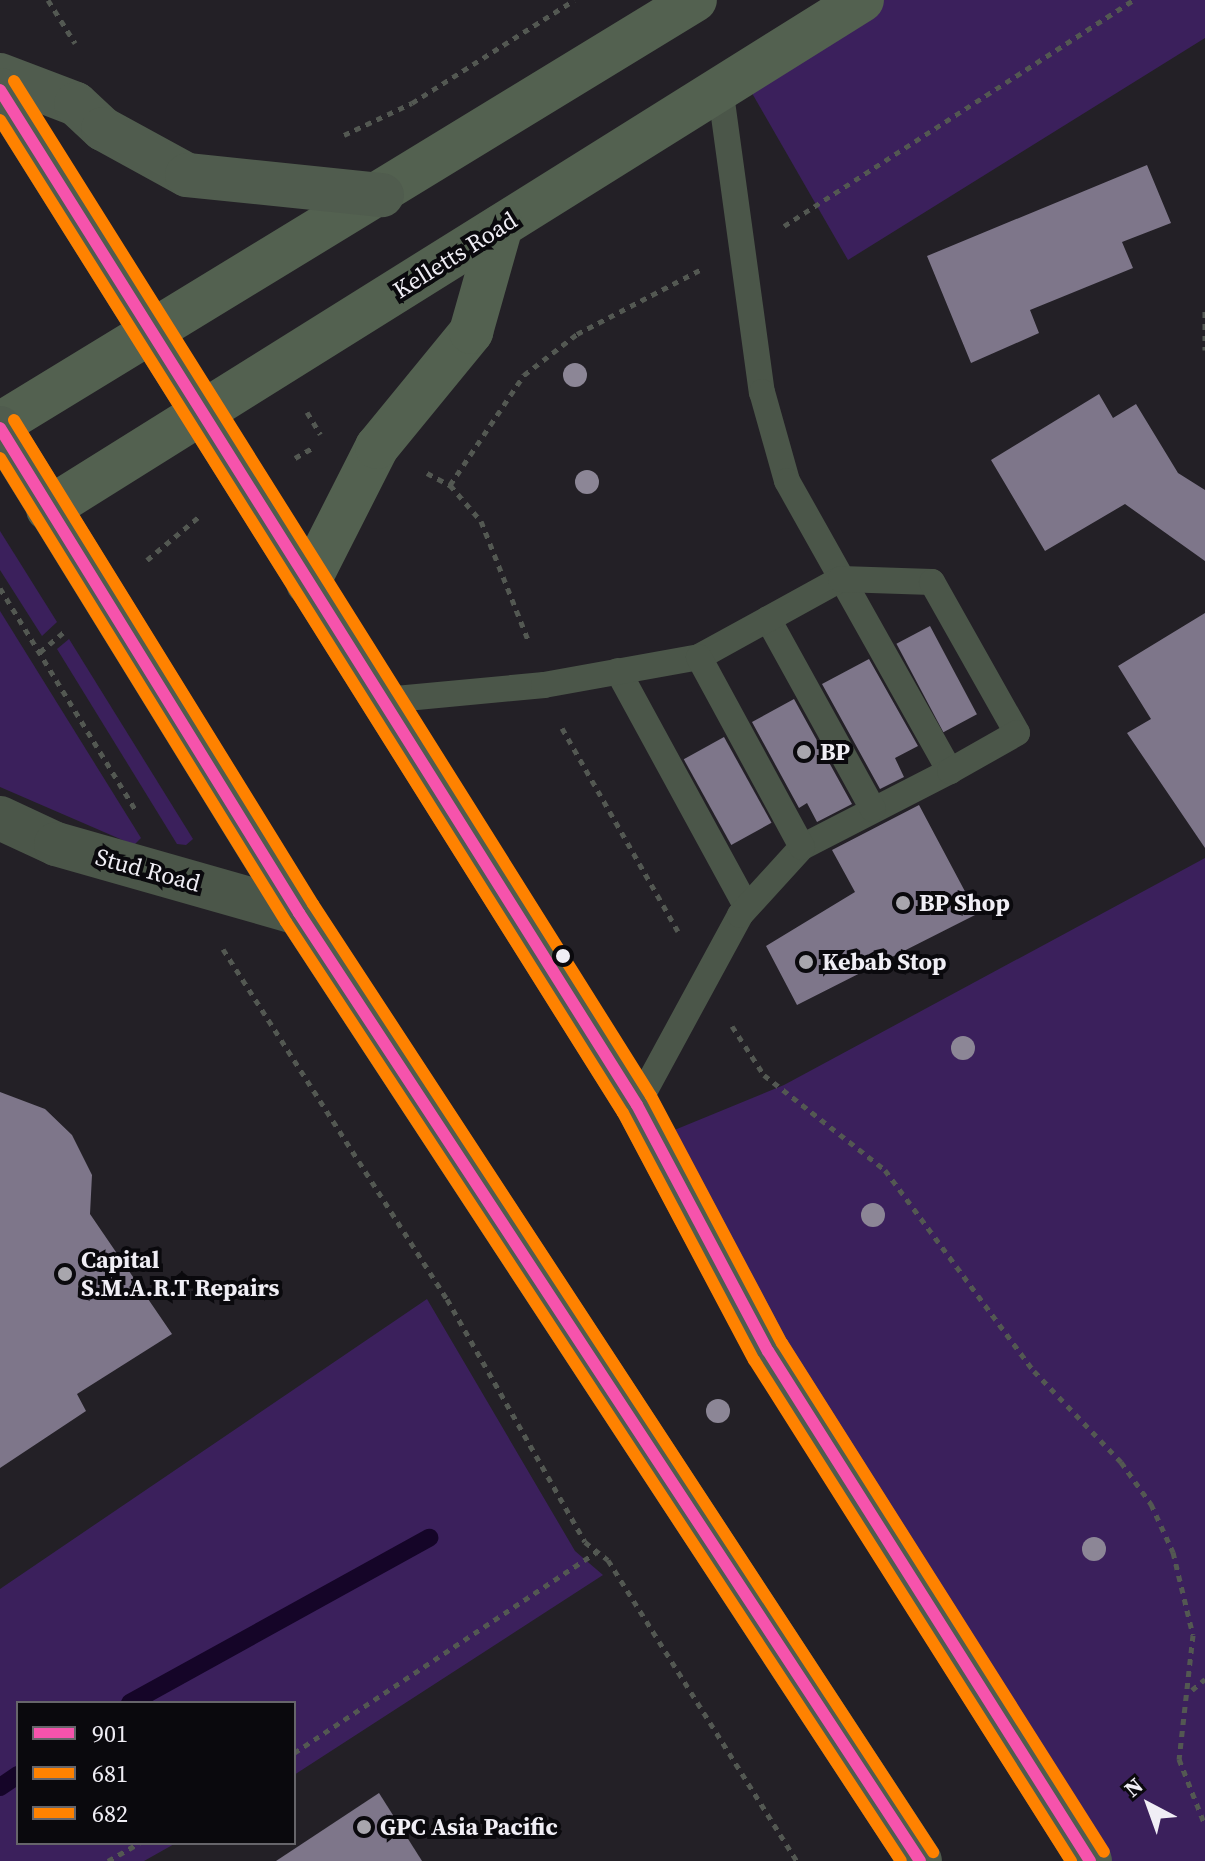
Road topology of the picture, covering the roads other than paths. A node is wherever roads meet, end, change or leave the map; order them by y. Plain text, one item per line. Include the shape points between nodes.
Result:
1 (862, 0) edge
2 (687, 3) edge
3 (0, 75) edge
4 (720, 87) junction
5 (0, 90) edge
6 (382, 195) junction
7 (501, 226) junction
8 (150, 332) junction
9 (202, 413) junction
10 (0, 426) edge
11 (48, 509) junction
12 (841, 579) junction
13 (308, 583) junction
14 (768, 619) junction
15 (699, 657) junction
16 (618, 671) junction
17 (385, 700) junction
18 (950, 771) junction
19 (873, 809) junction
20 (0, 818) edge
21 (802, 847) junction
22 (746, 906) junction
23 (299, 913) junction
24 (637, 1105) junction
25 (920, 1861) edge
26 (1090, 1861) edge

1 - 4 main road, Kelletts Road
2 - 6 main road
3 - 6 highway via 76,104 103,129 187,175
4 - 7 main road, Kelletts Road
4 - 12 lane via 762,392 787,481
5 - 8 highway
6 - 8 main road
7 - 9 main road, Kelletts Road
7 - 13 main road via 471,332 377,447
8 - 9 highway
8 - 10 main road
9 - 11 main road, Kelletts Road
9 - 13 highway
10 - 11 highway
11 - 23 highway
12 - 14 lane
12 - 18 lane
12 - 18 lane via 932,582 1017,733
13 - 17 highway
14 - 15 lane
14 - 19 lane
15 - 16 lane
15 - 21 lane
16 - 17 lane
16 - 22 lane
17 - 24 highway
18 - 19 lane
19 - 21 lane
20 - 23 street, Stud Road via 178,882
21 - 22 lane
22 - 24 lane
23 - 25 highway
24 - 26 highway via 768,1351

